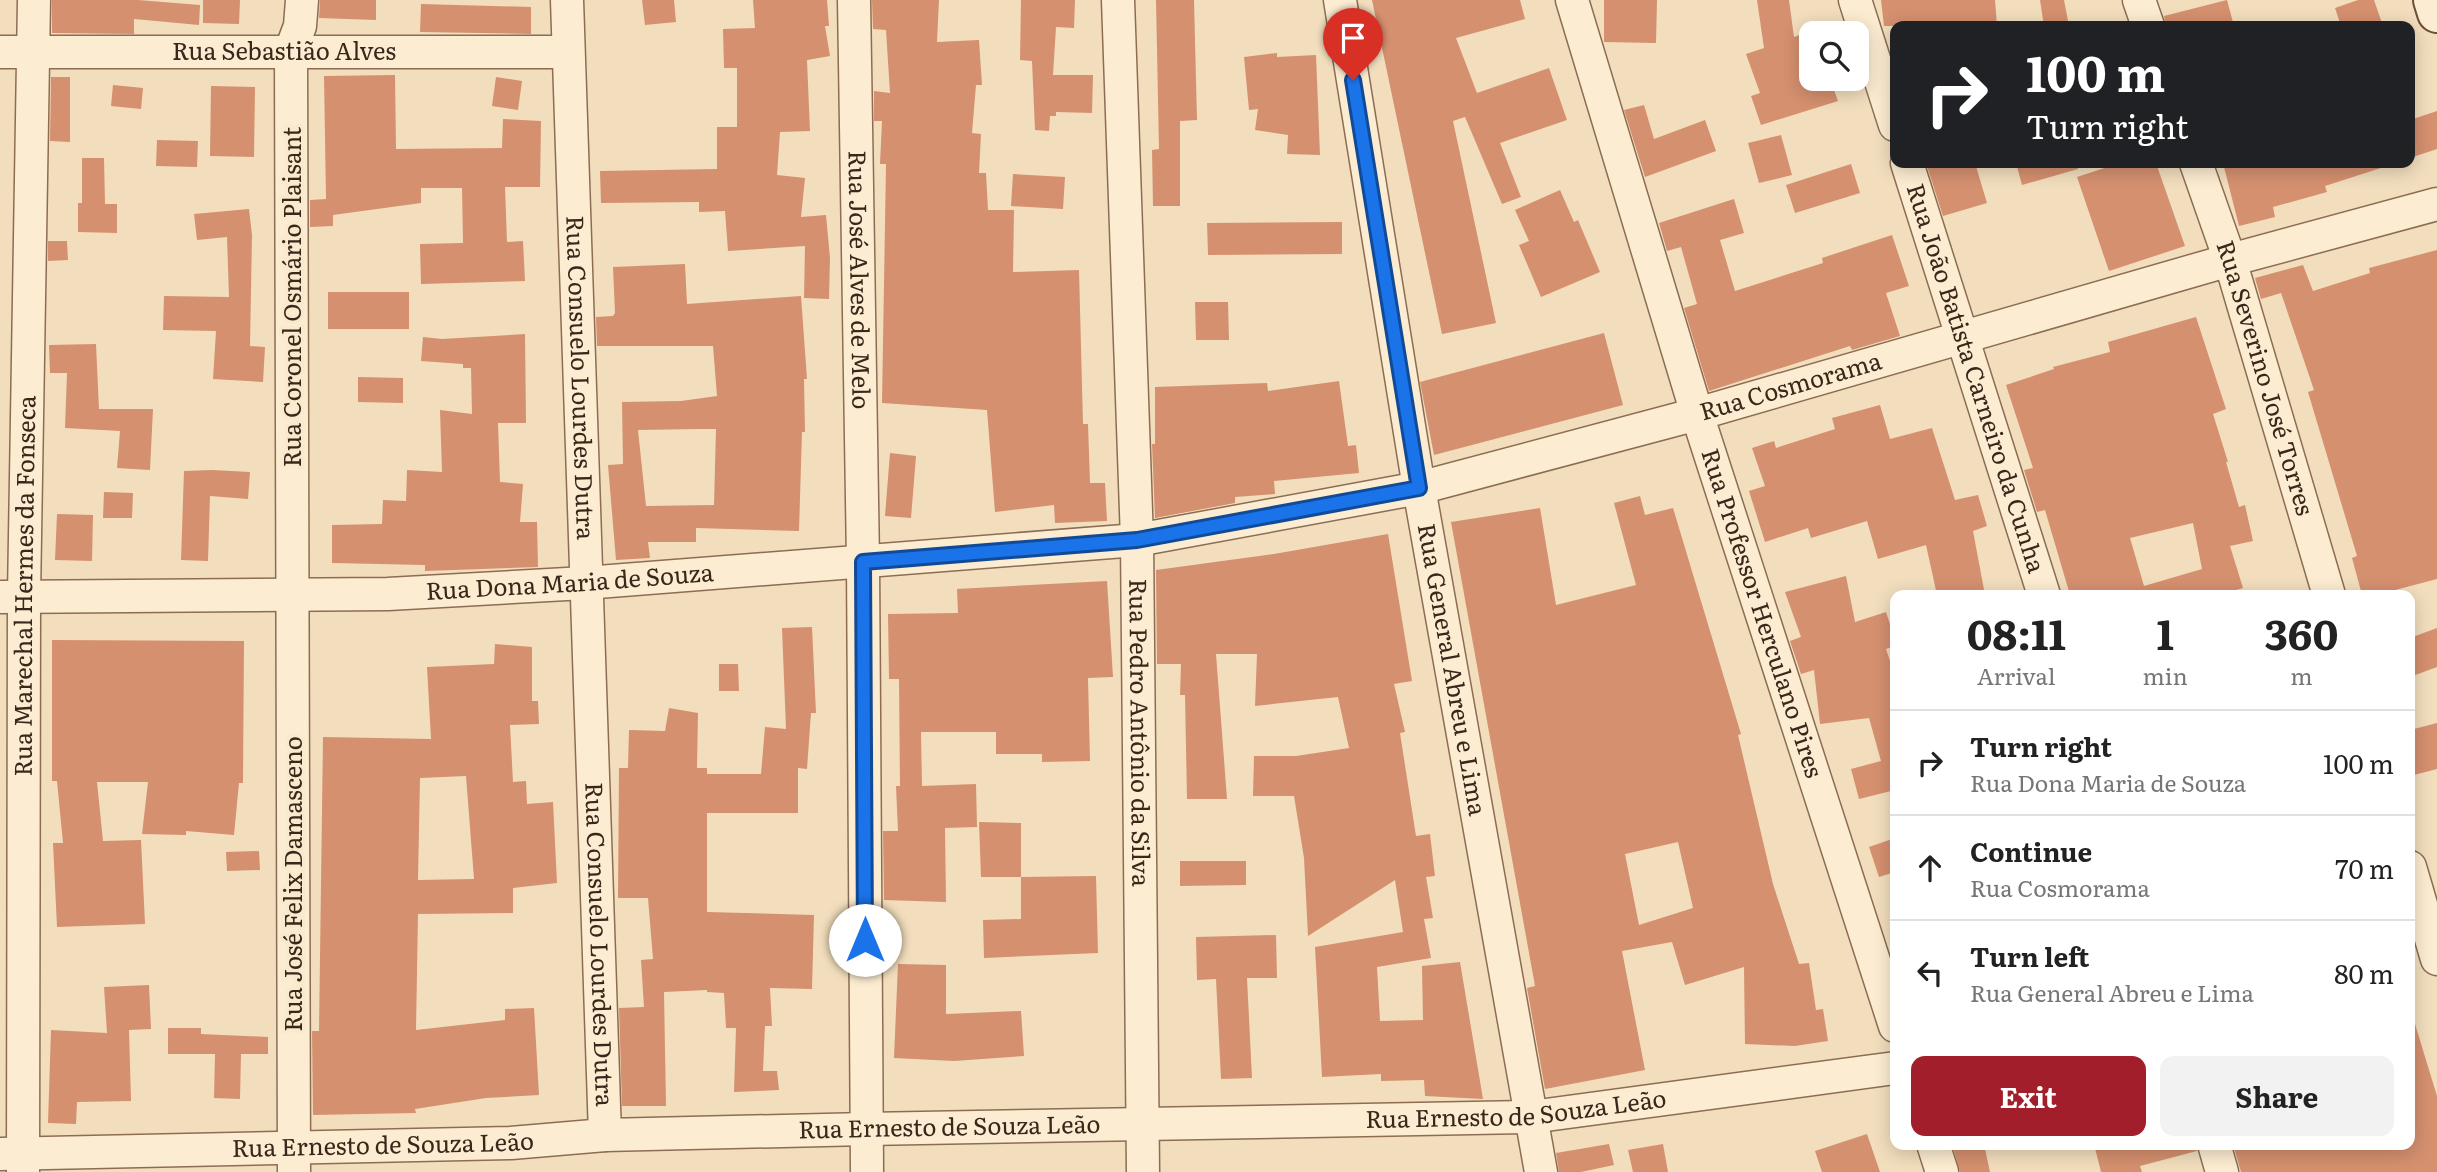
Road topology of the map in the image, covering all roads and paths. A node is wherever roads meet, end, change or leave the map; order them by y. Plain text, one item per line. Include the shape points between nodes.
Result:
1 (34, 0) edge
2 (302, 0) edge
3 (567, 0) edge
4 (854, 0) edge
5 (1118, 0) edge
6 (1340, 0) edge
7 (1572, 0) edge
8 (1855, 0) edge
9 (2139, 0) edge
10 (2433, 0) edge
11 (2437, 13) edge
12 (2146, 21) edge
13 (291, 50) junction
14 (33, 51) junction
15 (0, 52) edge
16 (566, 52) junction
17 (1890, 109) edge
18 (1910, 168) edge
19 (2198, 168) edge
20 (2437, 204) edge
21 (2230, 260) junction
22 (1964, 338) junction
23 (1698, 414) junction
24 (1419, 488) junction
25 (1137, 540) junction
26 (863, 562) junction
27 (585, 583) junction
28 (2042, 590) edge
29 (2328, 590) edge
30 (12, 596) edge
31 (294, 596) junction
32 (2415, 884) edge
33 (2437, 961) edge
34 (2415, 968) edge
35 (1890, 1010) edge
36 (1890, 1069) edge
37 (1531, 1117) junction
38 (1142, 1124) junction
39 (866, 1129) junction
40 (605, 1135) junction
41 (1935, 1150) edge
42 (2216, 1150) edge
43 (511, 1158) edge
44 (294, 1159) edge
45 (16, 1160) edge
46 (867, 1172) edge
47 (1143, 1172) edge
48 (1541, 1172) edge
49 (1942, 1172) edge
50 (2222, 1172) edge

1 - 14 street, Rua Marechal Hermes da Fonseca
2 - 13 street, Rua Coronel Osmário Plaisant via 300,26
3 - 16 street, Rua Consuelo Lourdes Dutra
4 - 26 street, Rua José Alves de Melo
5 - 25 street, Rua Pedro Antônio da Silva
6 - 24 street, Rua General Abreu e Lima
7 - 23 street, Rua Professor Herculano Pires
8 - 17 street
9 - 12 street
10 - 11 main road
13 - 14 street, Rua Sebastião Alves
13 - 16 street, Rua Sebastião Alves
13 - 31 street, Rua Coronel Osmário Plaisant
14 - 15 street, Rua Sebastião Alves
14 - 30 street, Rua Marechal Hermes da Fonseca
16 - 27 street, Rua Consuelo Lourdes Dutra
18 - 22 street, Rua João Batista Carneiro da Cunha
19 - 21 street, Rua Severino José Torres
20 - 21 street, Rua Cosmorama
21 - 22 street, Rua Cosmorama
21 - 29 street, Rua Severino José Torres
22 - 23 street, Rua Cosmorama
22 - 28 street, Rua João Batista Carneiro da Cunha
23 - 24 street, Rua Cosmorama
23 - 35 street, Rua Professor Herculano Pires
24 - 25 street, Rua Cosmorama
24 - 37 street, Rua General Abreu e Lima
25 - 26 street, Rua Dona Maria de Souza
25 - 38 street, Rua Pedro Antônio da Silva
26 - 27 street, Rua Dona Maria de Souza
26 - 39 street, Rua José Alves de Melo
27 - 31 street, Rua Dona Maria de Souza
27 - 40 street, Rua Consuelo Lourdes Dutra
30 - 31 street, Rua Dona Maria de Souza
30 - 45 street, Rua Marechal Hermes da Fonseca
31 - 44 street, Rua José Felix Damasceno
32 - 33 street
33 - 34 street
36 - 37 street, Rua Ernesto de Souza Leão
37 - 38 street, Rua Ernesto de Souza Leão
37 - 48 street, Rua General Abreu e Lima
38 - 39 street, Rua Ernesto de Souza Leão
38 - 47 street, Rua Pedro Antônio da Silva
39 - 40 street, Rua Ernesto de Souza Leão
39 - 46 street, Rua José Alves de Melo
40 - 43 street, Rua Ernesto de Souza Leão
41 - 49 street
42 - 50 street
43 - 44 street, Rua Ernesto de Souza Leão
44 - 45 street, Rua Ernesto de Souza Leão

